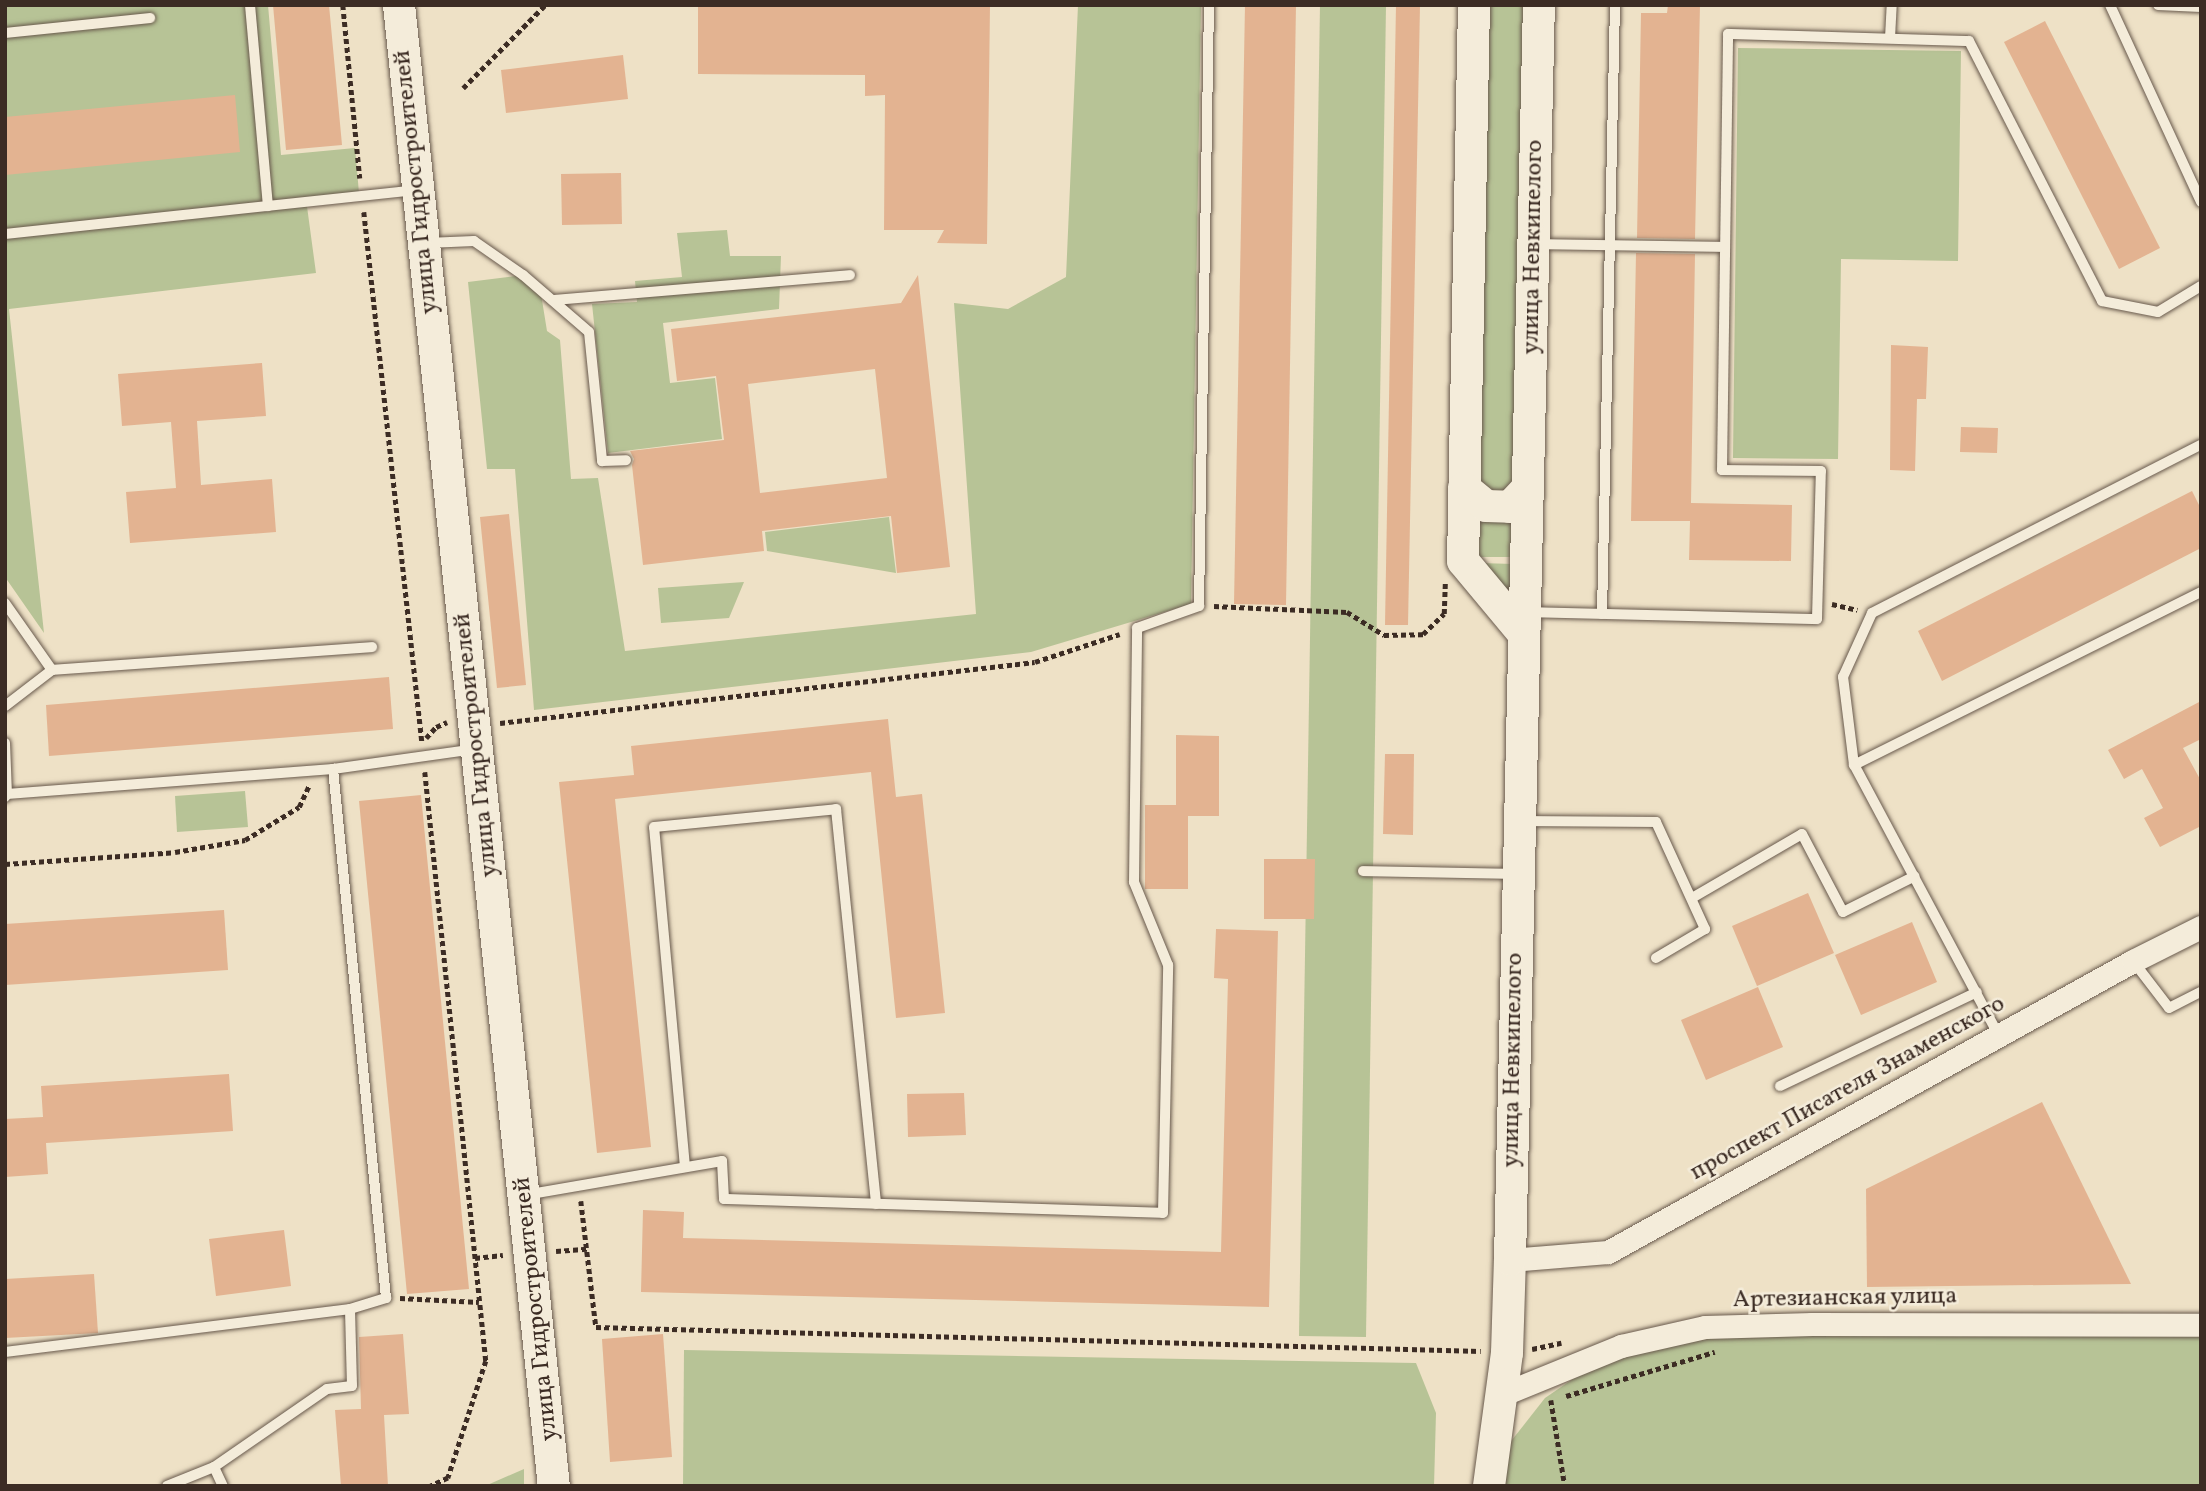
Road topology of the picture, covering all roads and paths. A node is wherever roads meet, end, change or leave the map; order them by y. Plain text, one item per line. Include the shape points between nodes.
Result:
1 (250, 5) edge
2 (343, 5) edge
3 (398, 5) edge
4 (545, 5) edge
5 (1209, 5) edge
6 (1474, 5) edge
7 (1539, 5) edge
8 (1615, 5) edge
9 (1892, 5) edge
10 (2110, 5) edge
11 (2158, 5) edge
12 (2201, 7) edge
13 (150, 18) dead end
14 (5, 33) edge
15 (1890, 38) junction
16 (463, 88) dead end
17 (418, 190) junction
18 (362, 196) junction
19 (2201, 202) edge
20 (268, 206) junction
21 (5, 234) edge
22 (424, 243) junction
23 (1534, 244) junction
24 (1610, 245) junction
25 (1725, 247) junction
26 (850, 275) dead end
27 (2201, 286) edge
28 (552, 300) junction
29 (2201, 445) edge
30 (626, 460) dead end
31 (1464, 488) junction
32 (1527, 489) junction
33 (1445, 573) dead end
34 (2201, 592) edge
35 (1817, 601) junction
36 (5, 603) edge
37 (1199, 606) junction
38 (1872, 613) junction
39 (1602, 614) junction
40 (1524, 622) junction
41 (1138, 628) junction
42 (372, 647) dead end
43 (52, 670) junction
44 (5, 706) edge
45 (477, 737) junction
46 (5, 743) edge
47 (424, 756) junction
48 (1854, 765) junction
49 (333, 769) junction
50 (312, 771) junction
51 (6, 794) edge
52 (1518, 821) junction
53 (5, 863) edge
54 (1363, 871) dead end
55 (1517, 874) junction
56 (1915, 876) junction
57 (1692, 898) junction
58 (2201, 927) edge
59 (1656, 958) dead end
60 (2133, 961) junction
61 (1977, 992) junction
62 (2201, 992) edge
63 (1999, 1035) junction
64 (1780, 1086) dead end
65 (685, 1167) junction
66 (579, 1185) junction
67 (525, 1195) junction
68 (876, 1204) junction
69 (587, 1249) junction
70 (553, 1251) dead end
71 (514, 1254) dead end
72 (475, 1258) junction
73 (1510, 1260) junction
74 (386, 1298) junction
75 (480, 1301) junction
76 (350, 1309) junction
77 (2201, 1325) edge
78 (1725, 1349) dead end
79 (1485, 1350) dead end
80 (5, 1352) edge
81 (1501, 1395) junction
82 (215, 1467) junction
83 (167, 1486) edge
84 (223, 1486) edge
85 (431, 1486) edge
86 (554, 1486) edge
87 (1489, 1486) edge
88 (1564, 1486) edge

1 - 20 lane
2 - 18 path
3 - 17 street, улица Гидростроителей
4 - 16 path
5 - 37 lane
6 - 31 street
7 - 23 street, улица Невкипелого
8 - 24 lane
9 - 15 lane
10 - 19 lane
11 - 12 lane
13 - 14 lane
15 - 25 lane via 1728,34
15 - 27 lane via 1969,41 2102,301 2158,312
17 - 18 lane
17 - 22 street, улица Гидростроителей
18 - 20 lane
18 - 47 path
20 - 21 lane
22 - 28 lane via 474,242
22 - 45 street, улица Гидростроителей
23 - 24 lane
23 - 32 street, улица Невкипелого
24 - 25 lane
24 - 39 lane
25 - 35 lane via 1722,470 1821,471
26 - 28 lane
28 - 30 lane via 589,332 602,461
29 - 38 lane
31 - 32 street via 1486,506 1498,507 1510,507
31 - 40 street via 1463,561
32 - 40 street, улица Невкипелого
33 - 37 path via 1444,614 1423,634 1384,635 1347,612
34 - 48 lane
35 - 38 path
35 - 39 lane via 1816,619
36 - 43 lane
37 - 41 lane
38 - 48 lane via 1843,677
39 - 40 lane
40 - 52 street, улица Невкипелого
41 - 45 path via 1035,662
41 - 68 lane via 1134,882 1168,965 1163,1213
42 - 43 lane
43 - 44 lane
45 - 47 lane
45 - 67 street, улица Гидростроителей
46 - 51 lane
47 - 49 lane
47 - 72 path
48 - 56 lane
49 - 50 lane
49 - 74 lane
50 - 51 lane
50 - 53 path via 309,791 299,807 244,840 175,852
52 - 55 street, улица Невкипелого
52 - 57 lane via 1656,822
54 - 55 lane
55 - 73 street, улица Невкипелого
56 - 57 lane via 1843,912 1802,834
56 - 61 lane
57 - 59 lane via 1705,929
58 - 60 street, проспект Писателя Знаменского
60 - 62 lane via 2169,1008
60 - 63 street, проспект Писателя Знаменского
61 - 63 lane
61 - 64 lane
63 - 73 street, проспект Писателя Знаменского via 1608,1252
65 - 66 lane
65 - 68 lane via 722,1161 724,1199
65 - 68 lane via 654,827 836,809
66 - 67 lane
66 - 69 path
67 - 86 street, улица Гидростроителей
69 - 70 path
69 - 79 path via 596,1327
71 - 72 path
72 - 75 path
73 - 81 street, улица Невкипелого
74 - 75 path
74 - 76 lane
75 - 85 path via 485,1361 448,1478
76 - 80 lane
76 - 82 lane via 352,1386 327,1389
77 - 81 street, Артезианская улица via 1705,1327 1620,1346
78 - 88 path via 1550,1401
81 - 87 street, улица Невкипелого
82 - 83 lane
82 - 84 lane

